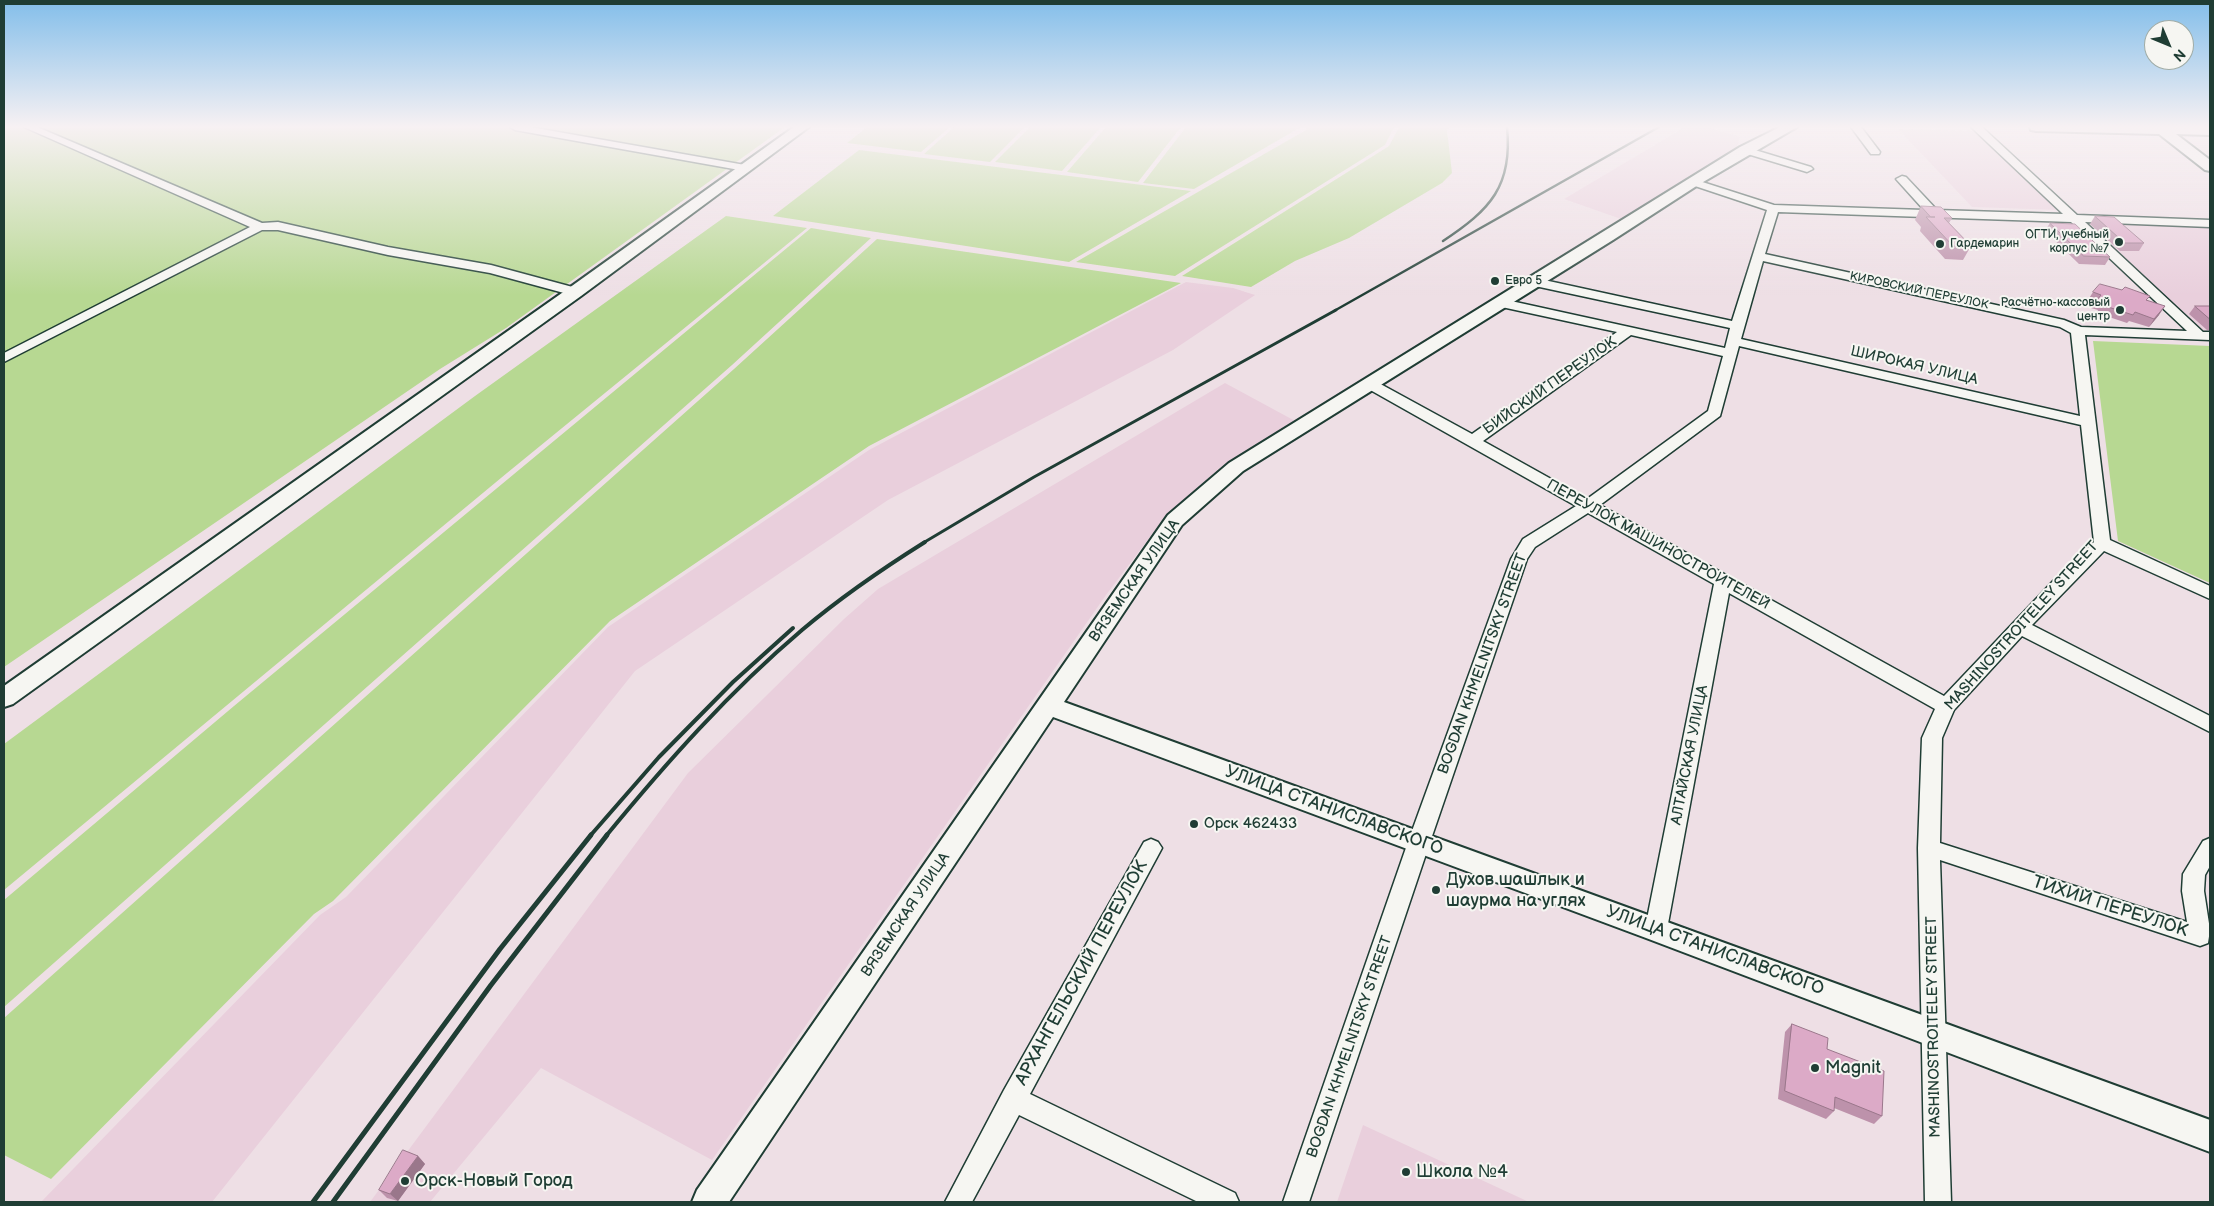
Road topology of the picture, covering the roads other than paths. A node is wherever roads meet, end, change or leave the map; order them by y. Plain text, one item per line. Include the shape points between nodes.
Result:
1 (159, 183) edge
2 (724, 183) edge
3 (1691, 183) edge
4 (1697, 183) edge
5 (1906, 183) edge
6 (2037, 183) edge
7 (1773, 208) junction
8 (1934, 214) junction
9 (2074, 218) junction
10 (2210, 223) edge
11 (260, 227) junction
12 (1758, 256) junction
13 (1535, 282) junction
14 (575, 292) junction
15 (1502, 303) junction
16 (1628, 330) junction
17 (2078, 331) junction
18 (2205, 335) edge
19 (1733, 340) junction
20 (4, 358) edge
21 (1370, 384) junction
22 (2088, 422) junction
23 (1472, 441) junction
24 (1588, 506) junction
25 (2102, 543) junction
26 (1723, 581) junction
27 (2210, 593) edge
28 (2020, 627) junction
29 (4, 698) edge
30 (1049, 706) junction
31 (1946, 706) junction
32 (2210, 724) edge
33 (1419, 842) junction
34 (2210, 847) edge
35 (1150, 848) dead end
36 (1929, 848) junction
37 (1656, 929) junction
38 (1934, 1032) junction
39 (1013, 1099) junction
40 (2210, 1136) edge
41 (708, 1202) edge
42 (958, 1202) edge
43 (1226, 1202) edge
44 (1296, 1202) edge
45 (1938, 1202) edge

1 - 11 street
2 - 14 main road
3 - 13 main road, ВЯЗЕМСКАЯ УЛИЦА
4 - 7 street
5 - 8 street
6 - 9 street
7 - 8 street
7 - 12 street, BOGDAN KHMELNITSKY STREET
8 - 9 street
9 - 10 street
9 - 18 street
11 - 14 street via 278,226 388,251 491,269
11 - 20 street
12 - 17 street, КИРОВСКИЙ ПЕРЕУЛОК via 2064,324
12 - 19 street, BOGDAN KHMELNITSKY STREET
13 - 15 main road, ВЯЗЕМСКАЯ УЛИЦА
13 - 19 street, ШИРОКАЯ УЛИЦА
14 - 29 main road
15 - 16 street, ШИРОКАЯ УЛИЦА
15 - 21 main road, ВЯЗЕМСКАЯ УЛИЦА
16 - 19 street, ШИРОКАЯ УЛИЦА
16 - 23 street, БИЙСКИЙ ПЕРЕУЛОК
17 - 18 street
17 - 22 street, MASHINOSTROITELEY STREET
19 - 22 street, ШИРОКАЯ УЛИЦА
19 - 24 street, BOGDAN KHMELNITSKY STREET via 1715,413
21 - 23 street, ПЕРЕУЛОК МАШИНОСТРОИТЕЛЕЙ
21 - 30 main road, ВЯЗЕМСКАЯ УЛИЦА via 1236,467 1175,520
22 - 25 street, MASHINOSTROITELEY STREET
23 - 24 street, ПЕРЕУЛОК МАШИНОСТРОИТЕЛЕЙ
24 - 26 street, ПЕРЕУЛОК МАШИНОСТРОИТЕЛЕЙ
24 - 33 street, BOGDAN KHMELNITSKY STREET via 1529,544 1519,559
25 - 27 street
25 - 28 street, MASHINOSTROITELEY STREET
26 - 31 street, ПЕРЕУЛОК МАШИНОСТРОИТЕЛЕЙ
26 - 37 street, АЛТАЙСКАЯ УЛИЦА
28 - 31 street, MASHINOSTROITELEY STREET
28 - 32 street
30 - 33 main road, УЛИЦА СТАНИСЛАВСКОГО
30 - 41 main road, ВЯЗЕМСКАЯ УЛИЦА
31 - 36 street, MASHINOSTROITELEY STREET via 1932,738
33 - 37 main road, УЛИЦА СТАНИСЛАВСКОГО
33 - 44 street, BOGDAN KHMELNITSKY STREET
34 - 36 street, ТИХИЙ ПЕРЕУЛОК via 2194,874 2193,891 2200,936
35 - 39 street, АРХАНГЕЛЬСКИЙ ПЕРЕУЛОК
36 - 38 street, MASHINOSTROITELEY STREET
37 - 38 main road, УЛИЦА СТАНИСЛАВСКОГО
38 - 40 main road, УЛИЦА СТАНИСЛАВСКОГО
38 - 45 street, MASHINOSTROITELEY STREET
39 - 42 street, АРХАНГЕЛЬСКИЙ ПЕРЕУЛОК
39 - 43 street

